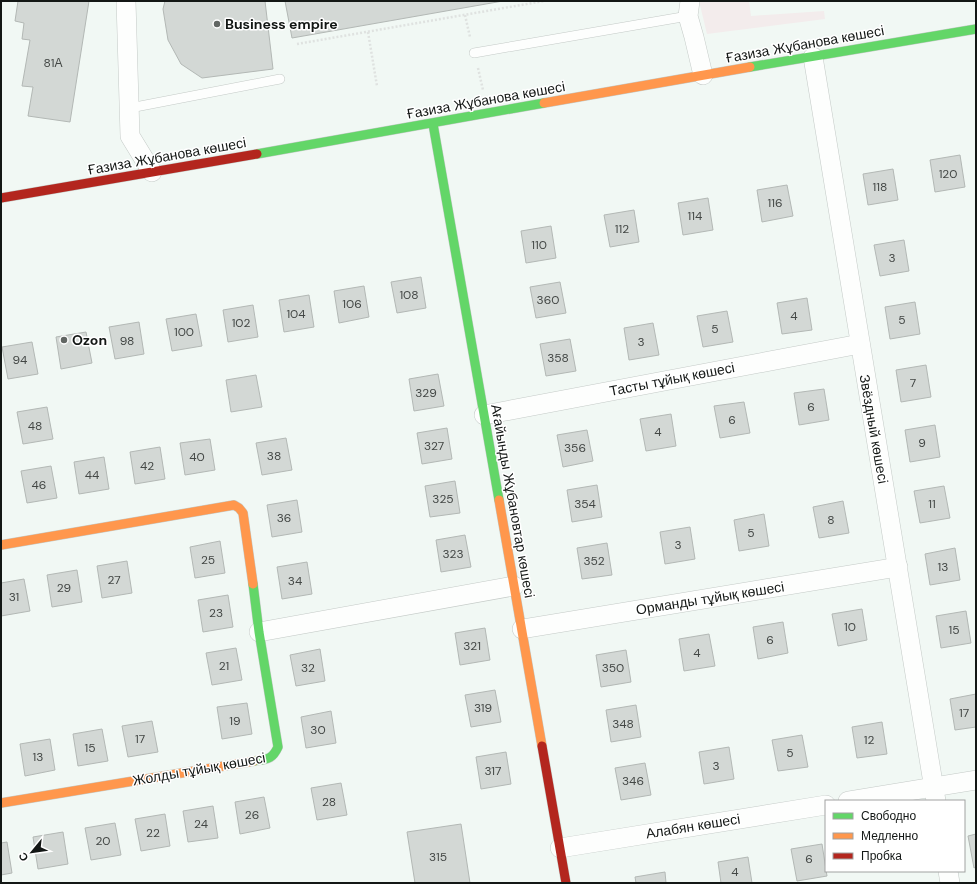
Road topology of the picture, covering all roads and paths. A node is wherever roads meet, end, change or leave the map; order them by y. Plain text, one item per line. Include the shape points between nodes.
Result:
1 (126, 1) edge
2 (544, 1) edge
3 (686, 6) edge
4 (976, 29) edge
5 (368, 32) junction
6 (297, 44) dead end
7 (474, 53) dead end
8 (813, 57) junction
9 (703, 75) junction
10 (280, 79) dead end
11 (377, 86) dead end
12 (130, 108) junction
13 (433, 124) junction
14 (152, 172) junction
15 (1, 198) edge
16 (860, 344) junction
17 (484, 415) junction
18 (1, 545) edge
19 (898, 567) junction
20 (514, 586) junction
21 (522, 629) junction
22 (259, 632) junction
23 (976, 780) edge
24 (935, 794) edge
25 (860, 800) edge
26 (1, 803) edge
27 (825, 804) edge
28 (560, 848) junction
29 (948, 872) edge
30 (566, 883) edge
31 (950, 883) edge

1 - 12 street
2 - 5 path
3 - 7 lane
3 - 9 street
4 - 8 street, Ғазиза Жұбанова көшесі
5 - 6 path
5 - 11 path
8 - 9 street, Ғазиза Жұбанова көшесі
8 - 16 street, Звёздный көшесі
9 - 13 street, Ғазиза Жұбанова көшесі
10 - 12 lane
12 - 14 street via 130,136
13 - 14 street, Ғазиза Жұбанова көшесі
13 - 17 street, Ағайынды Жұбановтар көшесі
14 - 15 street, Ғазиза Жұбанова көшесі
16 - 17 street, Тасты тұйық көшесі
16 - 19 street, Звёздный көшесі
17 - 20 street, Ағайынды Жұбановтар көшесі
18 - 22 street, Жолды тұйық көшесі via 234,505 243,513
19 - 21 street, Орманды тұйық көшесі
19 - 24 street, Звёздный көшесі
20 - 21 street, Ағайынды Жұбановтар көшесі
20 - 22 street
21 - 28 street, Ағайынды Жұбановтар көшесі
22 - 26 street, Жолды тұйық көшесі via 278,747 270,758
23 - 24 street
24 - 25 street
27 - 28 street, Алабян көшесі
28 - 30 street, Ағайынды Жұбановтар көшесі
29 - 31 street

